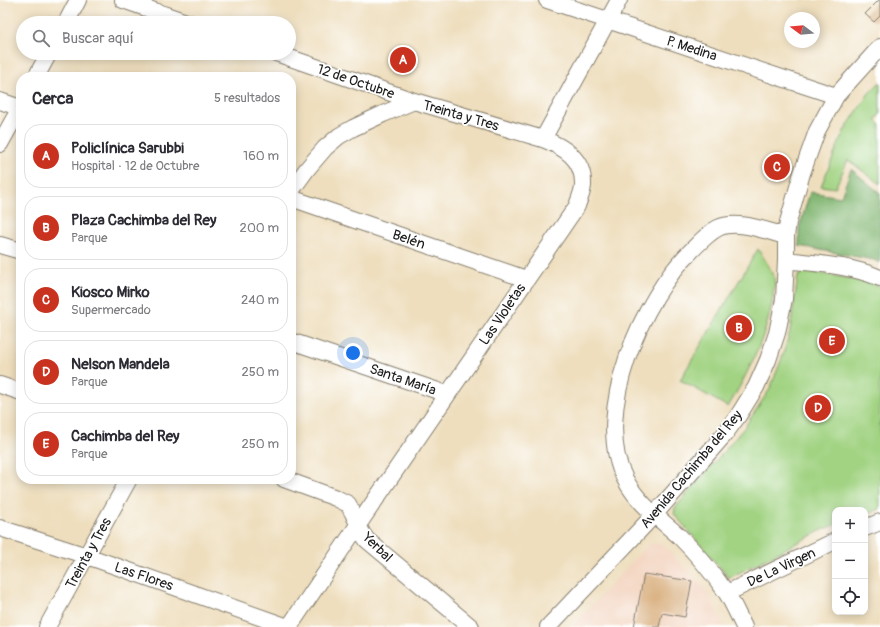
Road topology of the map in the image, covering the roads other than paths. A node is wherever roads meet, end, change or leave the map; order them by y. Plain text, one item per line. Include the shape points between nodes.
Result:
1 (78, 0) edge
2 (123, 0) edge
3 (547, 0) edge
4 (619, 0) edge
5 (70, 16) edge
6 (169, 16) edge
7 (608, 20) junction
8 (880, 47) edge
9 (46, 60) edge
10 (296, 60) edge
11 (39, 72) edge
12 (836, 96) junction
13 (0, 101) edge
14 (414, 101) junction
15 (16, 106) edge
16 (16, 116) edge
17 (543, 139) junction
18 (0, 144) edge
19 (296, 184) edge
20 (296, 200) edge
21 (786, 236) junction
22 (0, 245) edge
23 (16, 250) edge
24 (786, 260) junction
25 (880, 278) edge
26 (526, 279) junction
27 (296, 343) edge
28 (0, 385) edge
29 (16, 390) edge
30 (447, 394) junction
31 (296, 483) edge
32 (126, 484) edge
33 (654, 515) junction
34 (880, 522) edge
35 (358, 525) junction
36 (868, 527) edge
37 (0, 528) edge
38 (832, 542) edge
39 (87, 556) junction
40 (726, 593) junction
41 (47, 627) edge
42 (288, 627) edge
43 (471, 627) edge
44 (548, 627) edge
45 (744, 627) edge

1 - 5 street
2 - 6 street
3 - 7 street, P. Medina
4 - 7 street
7 - 12 street, P. Medina
7 - 17 street
8 - 12 street, Avenida Cachimba del Rey
9 - 11 street
10 - 14 street, 12 de Octubre
12 - 21 street, Avenida Cachimba del Rey via 817,131 802,173
13 - 15 street
14 - 17 street, Treinta y Tres
14 - 19 street, Treinta y Tres via 377,116 339,136 325,148
16 - 18 street
17 - 26 street, Las Violetas via 557,145 578,162 582,170 583,186 577,206
20 - 26 street, Belén
21 - 24 street, Avenida Cachimba del Rey
21 - 33 street via 739,224 718,228 672,272 646,314 621,380 616,407 615,436 618,459 625,479 638,500
22 - 23 street
24 - 25 street via 836,265
24 - 33 street, Avenida Cachimba del Rey via 784,299 777,334 756,387 724,435
26 - 30 street, Las Violetas
27 - 30 street, Santa María
28 - 29 street
30 - 35 street, Las Violetas
31 - 35 street, Yerbal via 348,504
32 - 39 street, Treinta y Tres
33 - 40 street via 704,563
33 - 44 street, Avenida Cachimba del Rey
34 - 36 street
35 - 42 street, Las Violetas
35 - 43 street, Yerbal via 367,540
37 - 39 street, Las Flores
38 - 40 street, De La Virgen
39 - 41 street, Treinta y Tres
39 - 42 street, Las Flores
40 - 45 street

